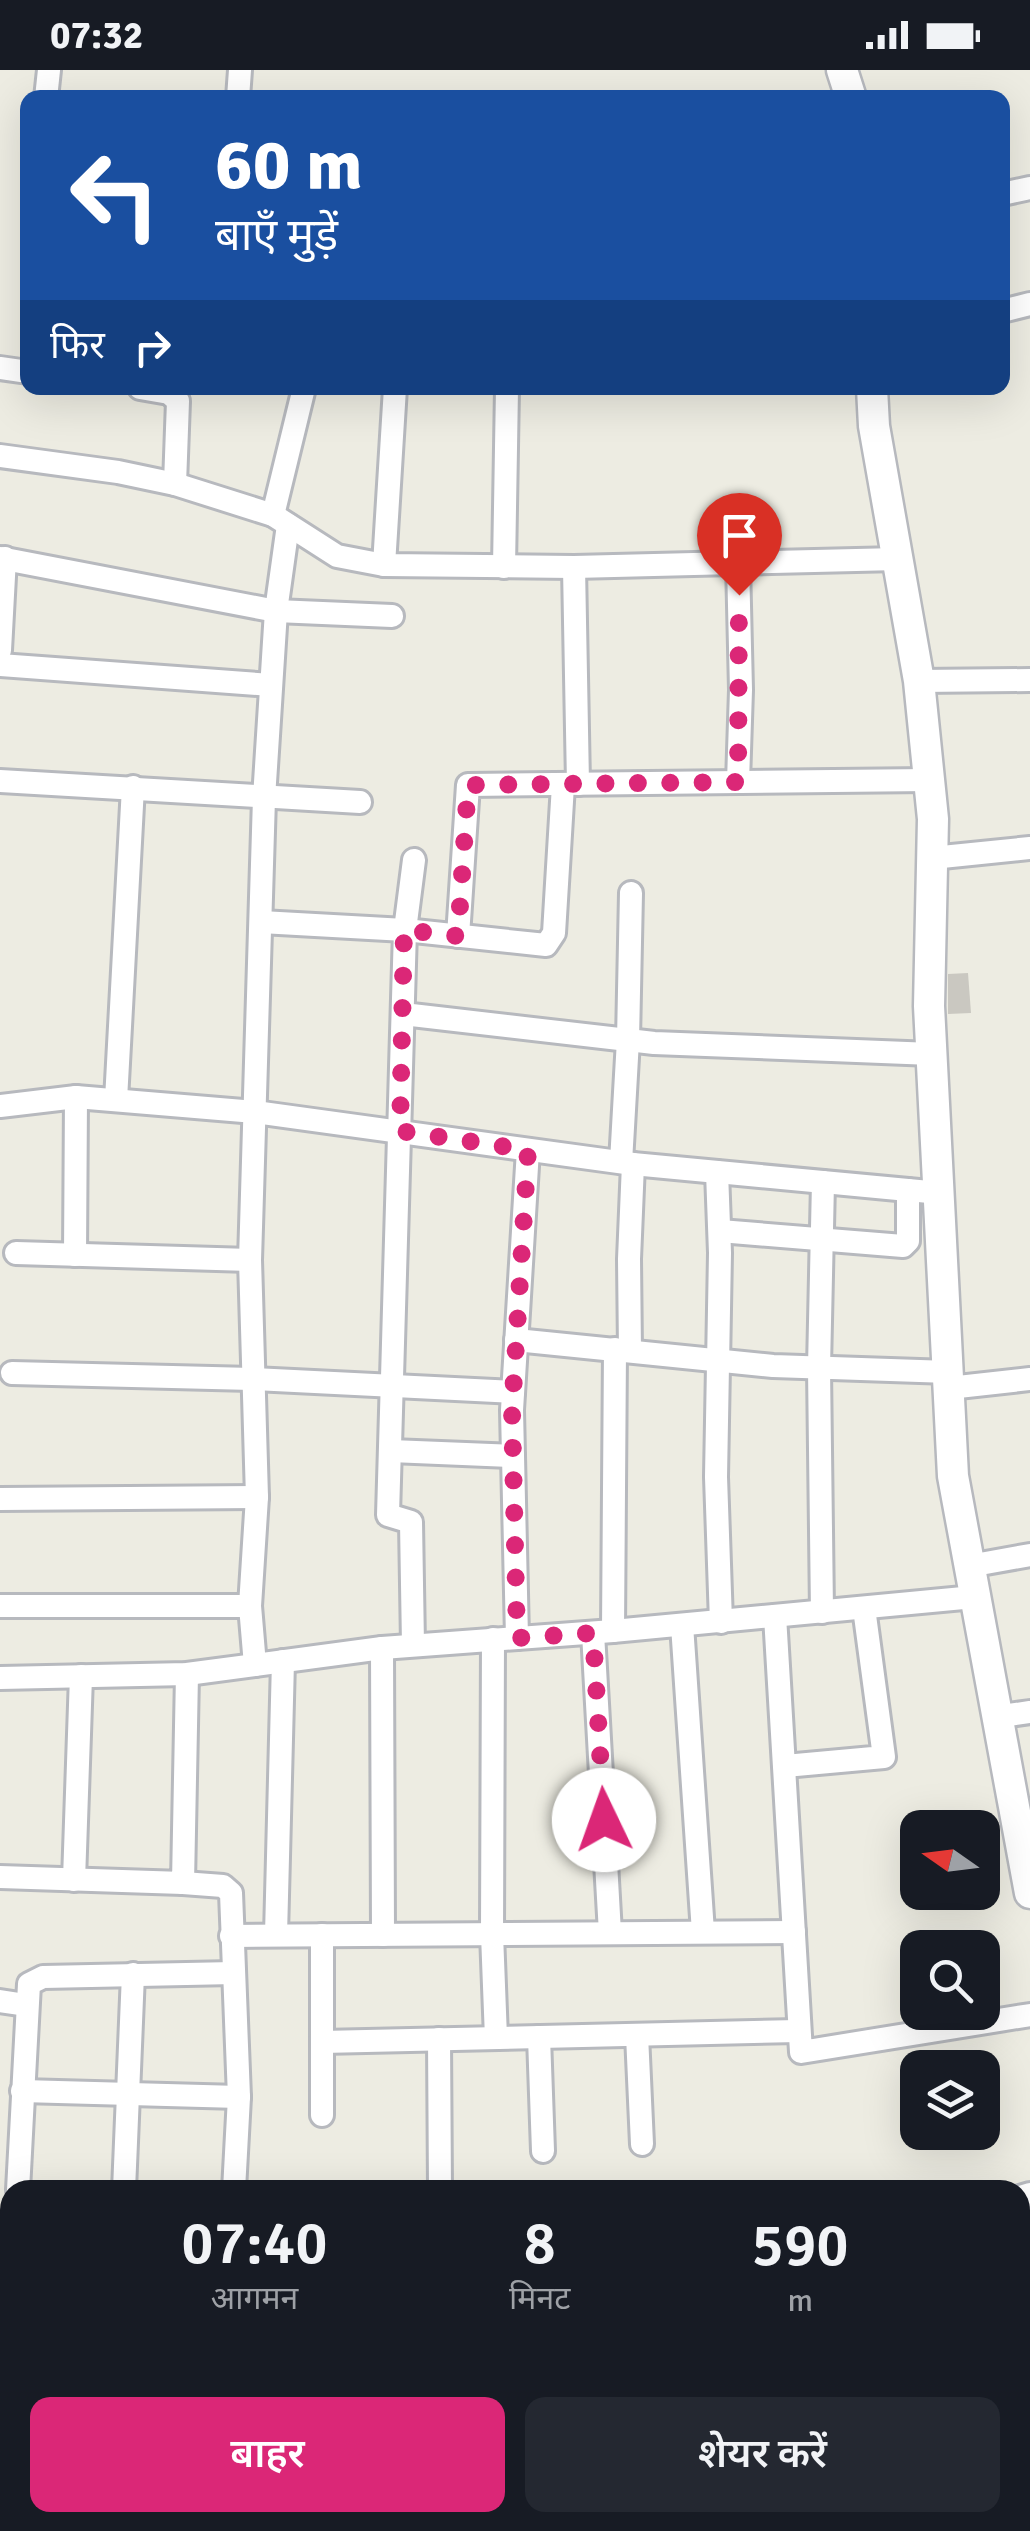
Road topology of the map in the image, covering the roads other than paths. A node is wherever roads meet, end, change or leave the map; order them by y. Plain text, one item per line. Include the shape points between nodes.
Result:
1 (171, 395) edge
2 (303, 395) edge
3 (395, 395) edge
4 (507, 395) edge
5 (872, 395) edge
6 (0, 456) edge
7 (175, 484) junction
8 (280, 520) junction
9 (2, 558) edge
10 (898, 559) junction
11 (738, 563) junction
12 (384, 565) junction
13 (504, 567) junction
14 (574, 567) junction
15 (276, 611) junction
16 (392, 616) dead end
17 (0, 650) edge
18 (0, 665) edge
19 (1030, 680) edge
20 (919, 682) junction
21 (272, 685) junction
22 (928, 780) junction
23 (0, 781) edge
24 (738, 782) junction
25 (570, 784) junction
26 (133, 787) junction
27 (264, 798) junction
28 (360, 802) dead end
29 (1030, 848) edge
30 (932, 858) junction
31 (414, 860) dead end
32 (631, 893) dead end
33 (261, 922) junction
34 (404, 930) junction
35 (458, 936) junction
36 (403, 1014) junction
37 (628, 1040) junction
38 (932, 1054) junction
39 (76, 1097) junction
40 (116, 1100) junction
41 (0, 1106) edge
42 (255, 1112) junction
43 (400, 1131) junction
44 (528, 1150) junction
45 (627, 1163) junction
46 (717, 1172) junction
47 (822, 1182) junction
48 (908, 1190) junction
49 (940, 1193) junction
50 (720, 1231) junction
51 (822, 1240) junction
52 (16, 1253) dead end
53 (75, 1255) junction
54 (250, 1260) junction
55 (516, 1340) junction
56 (622, 1350) junction
57 (718, 1360) junction
58 (819, 1368) junction
59 (12, 1374) dead end
60 (252, 1379) junction
61 (1030, 1379) edge
62 (949, 1380) junction
63 (392, 1388) junction
64 (513, 1392) junction
65 (391, 1451) junction
66 (513, 1456) junction
67 (257, 1496) junction
68 (0, 1498) edge
69 (1030, 1554) edge
70 (969, 1566) junction
71 (974, 1597) junction
72 (0, 1606) edge
73 (250, 1606) junction
74 (864, 1608) junction
75 (822, 1612) junction
76 (775, 1616) junction
77 (721, 1622) junction
78 (682, 1625) junction
79 (603, 1632) junction
80 (517, 1638) junction
81 (493, 1640) junction
82 (413, 1646) junction
83 (382, 1648) junction
84 (283, 1661) junction
85 (255, 1665) junction
86 (188, 1674) junction
87 (81, 1676) junction
88 (0, 1678) edge
89 (1030, 1712) edge
90 (995, 1717) junction
91 (785, 1766) junction
92 (1022, 1813) edge
93 (0, 1877) edge
94 (74, 1880) junction
95 (183, 1883) junction
96 (1030, 1894) edge
97 (703, 1932) junction
98 (794, 1932) junction
99 (610, 1933) junction
100 (492, 1934) junction
101 (276, 1935) junction
102 (322, 1935) junction
103 (383, 1935) junction
104 (231, 1936) junction
105 (234, 1973) junction
106 (133, 1974) junction
107 (0, 2001) edge
108 (26, 2005) junction
109 (1030, 2016) edge
110 (798, 2031) junction
111 (637, 2035) junction
112 (539, 2037) junction
113 (496, 2038) junction
114 (439, 2039) junction
115 (322, 2042) junction
116 (22, 2091) junction
117 (127, 2094) junction
118 (239, 2097) junction
119 (322, 2114) dead end
120 (10, 2124) edge
121 (642, 2144) dead end
122 (543, 2151) dead end
123 (17, 2180) edge
124 (124, 2180) edge
125 (235, 2180) edge
126 (440, 2180) edge

1 - 7 street via 178,401
2 - 8 street
3 - 12 street
4 - 13 street
5 - 10 street
6 - 7 street
7 - 8 street
8 - 12 street via 337,556
8 - 15 street
9 - 15 street
9 - 17 street
10 - 11 street
10 - 20 street
11 - 14 street
11 - 24 street
12 - 13 street
13 - 14 street
14 - 25 street
15 - 16 street
15 - 21 street
18 - 21 street
19 - 20 street
20 - 22 street
21 - 27 street
22 - 24 street
22 - 30 street
23 - 26 street
24 - 25 street
25 - 35 street via 551,940 539,945
25 - 35 street via 468,785
26 - 27 street
26 - 40 street
27 - 28 street
27 - 33 street
29 - 30 street
30 - 38 street
31 - 34 street
32 - 37 street
33 - 34 street
33 - 42 street
34 - 35 street
34 - 36 street
36 - 37 street
36 - 43 street
37 - 38 street
37 - 45 street
38 - 49 street
39 - 40 street
39 - 41 street
39 - 53 street
40 - 42 street
42 - 43 street
42 - 54 street
43 - 44 street
43 - 63 street
44 - 45 street
44 - 55 street
45 - 46 street
45 - 56 street
46 - 47 street
46 - 50 street
47 - 48 street
47 - 51 street
48 - 49 street
48 - 51 street via 906,1244
49 - 62 street
50 - 51 street
50 - 57 street
51 - 58 street
52 - 53 street
53 - 54 street
54 - 60 street
55 - 56 street
55 - 64 street
56 - 57 street
56 - 79 street
57 - 58 street
57 - 77 street
58 - 62 street
58 - 75 street
59 - 60 street
60 - 63 street
60 - 67 street
61 - 62 street
62 - 70 street via 953,1476
63 - 64 street
63 - 65 street
64 - 66 street
65 - 66 street
65 - 82 street via 388,1515 411,1522
66 - 80 street
67 - 68 street
67 - 73 street
69 - 70 street
70 - 71 street
71 - 74 street
71 - 90 street
72 - 73 street
73 - 85 street
74 - 75 street
74 - 91 street via 884,1757
75 - 76 street
76 - 77 street
76 - 91 street
77 - 78 street
78 - 79 street
78 - 97 street
79 - 80 street
79 - 99 street
80 - 81 street
81 - 82 street
81 - 100 street
82 - 83 street
83 - 84 street
83 - 103 street
84 - 85 street
84 - 101 street
85 - 86 street
86 - 87 street
86 - 95 street
87 - 88 street
87 - 94 street
89 - 90 street
90 - 92 street
91 - 98 street
92 - 96 street
93 - 94 street
94 - 95 street
95 - 104 street via 229,1888
97 - 98 street
97 - 99 street
98 - 110 street
99 - 100 street
100 - 103 street
100 - 113 street
101 - 102 street
101 - 104 street
102 - 103 street
102 - 115 street
104 - 105 street
105 - 106 street
105 - 118 street
106 - 108 street via 43,1977 29,1984
106 - 117 street
107 - 108 street
108 - 116 street
109 - 110 street via 801,2052
110 - 111 street
111 - 112 street
111 - 121 street
112 - 113 street
112 - 122 street
113 - 114 street
114 - 115 street
114 - 126 street
115 - 119 street
116 - 117 street
116 - 120 street
117 - 118 street
117 - 124 street
118 - 125 street
120 - 123 street

